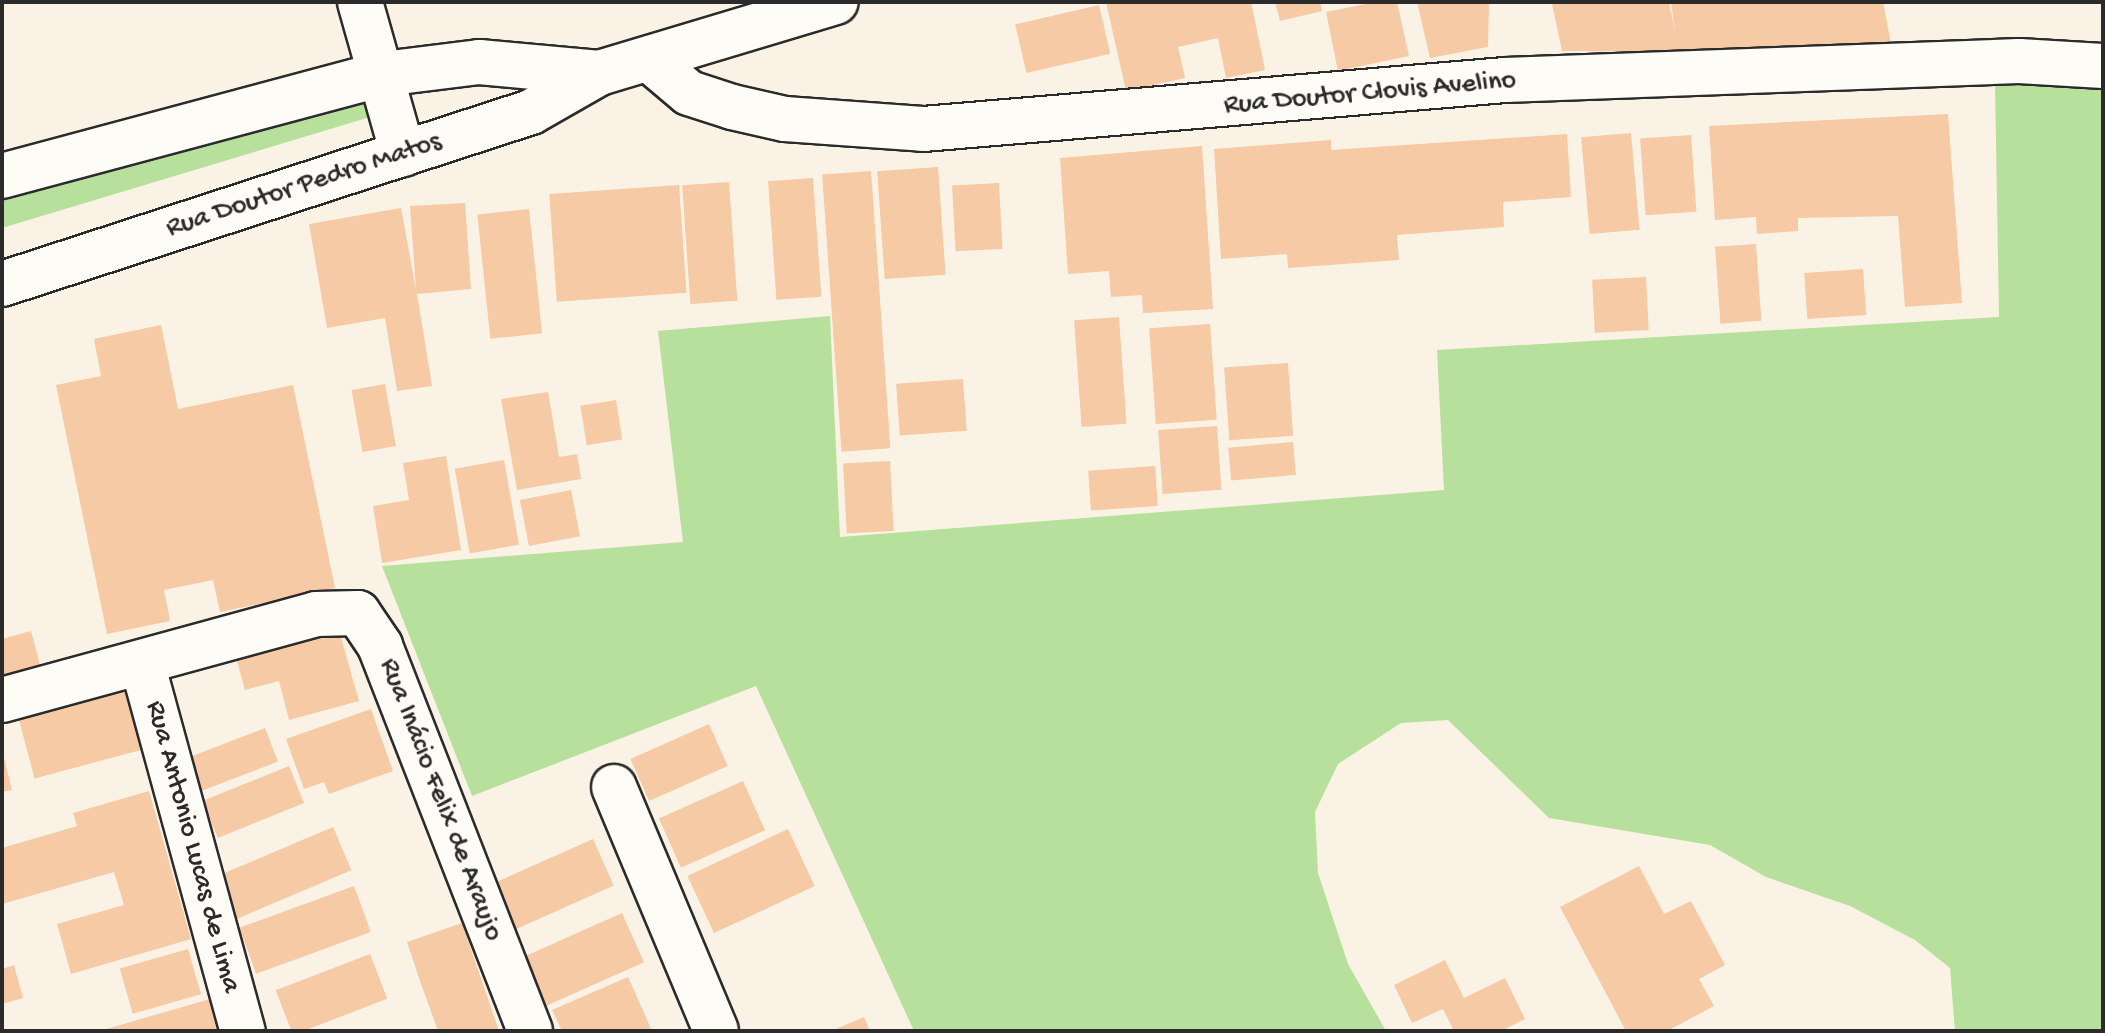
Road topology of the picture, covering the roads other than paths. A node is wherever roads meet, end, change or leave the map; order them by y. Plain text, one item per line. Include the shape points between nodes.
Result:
1 (360, 2) edge
2 (836, 2) edge
3 (652, 62) junction
4 (2103, 66) edge
5 (599, 73) junction
6 (383, 74) junction
7 (403, 154) junction
8 (2, 176) edge
9 (2, 284) edge
10 (316, 614) joint
11 (142, 663) junction
12 (2, 700) edge
13 (614, 787) dead end
14 (243, 1031) edge
15 (530, 1031) edge
16 (716, 1031) edge

1 - 6 street
2 - 3 street, Rua Doutor Pedro Matos
3 - 4 street, Rua Doutor Clovis Avelino via 689,93 732,107 785,119 923,129 1505,80 2019,61
3 - 5 street, Rua Doutor Pedro Matos
5 - 6 street, Rua Doutor Pedro Matos via 479,62
5 - 7 street, Rua Doutor Pedro Matos via 531,112
6 - 7 street
6 - 8 street, Rua Doutor Pedro Matos
7 - 9 street, Rua Doutor Pedro Matos
10 - 11 street, Rua Antonio Lucas de Lima
10 - 15 street, Rua Inácio Felix de Araujo via 358,613 380,646
11 - 12 street, Rua Antonio Lucas de Lima
11 - 14 street, Rua Antonio Lucas de Lima
13 - 16 street

